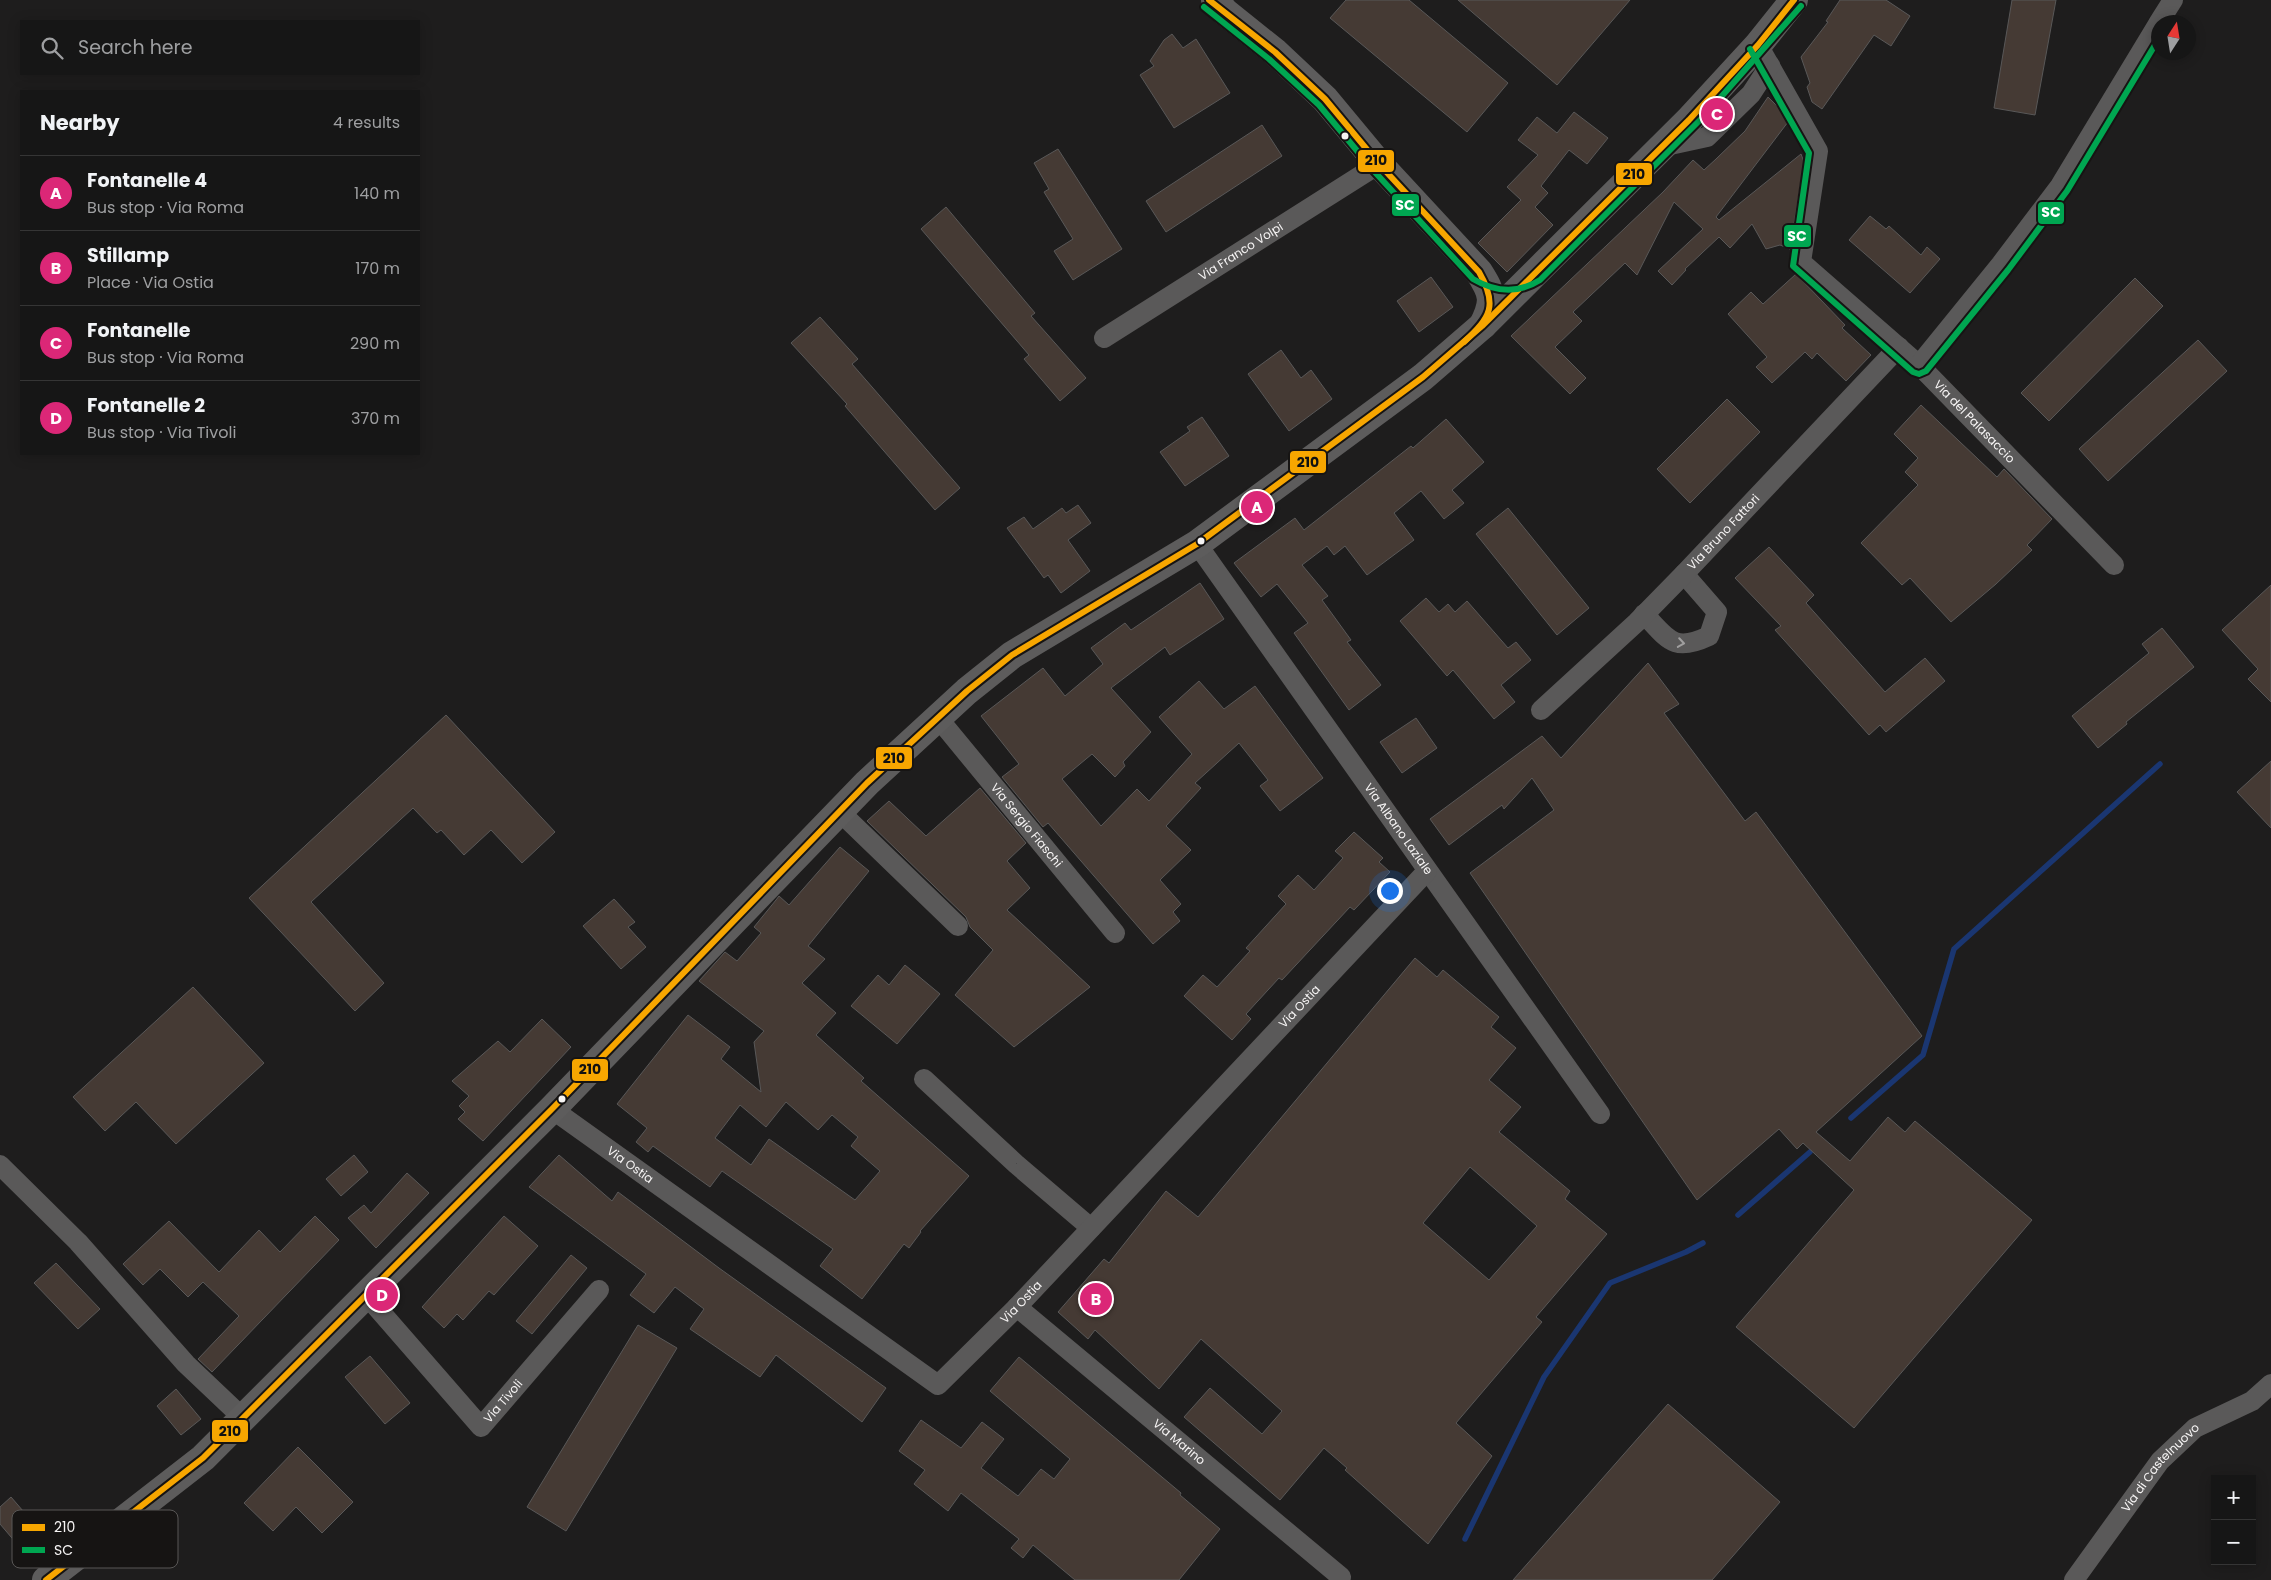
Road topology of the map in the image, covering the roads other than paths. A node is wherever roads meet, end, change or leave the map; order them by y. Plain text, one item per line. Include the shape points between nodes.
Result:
1 (1794, 0) edge
2 (2173, 0) edge
3 (1220, 6) edge
4 (2164, 15) edge
5 (2151, 36) edge
6 (1764, 55) junction
7 (1379, 164) junction
8 (1479, 272) junction
9 (1534, 274) junction
10 (1482, 326) junction
11 (1104, 338) dead end
12 (1899, 347) junction
13 (1919, 365) junction
14 (1197, 544) junction
15 (2114, 565) dead end
16 (1684, 574) junction
17 (1644, 614) junction
18 (1541, 710) dead end
19 (938, 718) junction
20 (839, 811) junction
21 (1427, 872) junction
22 (958, 926) dead end
23 (1115, 933) dead end
24 (924, 1079) dead end
25 (552, 1109) junction
26 (1600, 1114) dead end
27 (0, 1165) edge
28 (1091, 1228) junction
29 (599, 1290) dead end
30 (366, 1295) junction
31 (1017, 1306) junction
32 (2271, 1384) edge
33 (243, 1418) junction
34 (136, 1510) edge
35 (61, 1568) edge
36 (1341, 1577) dead end
37 (46, 1580) edge
38 (2074, 1580) edge

1 - 6 main road
2 - 4 street
3 - 7 main road via 1276,52 1325,99
5 - 13 street via 2060,186
6 - 9 main road via 1661,147
6 - 12 street, Via del Palasaccio via 1818,151 1801,262
7 - 8 main road
7 - 11 street, Via Franco Volpi
8 - 9 main road via 1492,279 1513,283
8 - 10 main road via 1490,289 1492,301
9 - 10 main road
10 - 14 main road via 1423,377
12 - 13 street, Via del Palasaccio
12 - 16 street, Via Bruno Fattori
13 - 15 street, Via del Palasaccio
14 - 19 main road via 1012,655
14 - 21 street, Via Albano Laziale
16 - 17 street, Via Bruno Fattori
17 -> 16 street via 1670,641 1691,645 1709,636 1717,612
17 - 18 street, Via Bruno Fattori
19 - 20 main road
19 - 23 street, Via Sergio Fiaschi
20 - 22 street
20 - 25 main road
21 - 26 street, Via Albano Laziale
21 - 28 street, Via Ostia
24 - 28 street
25 - 30 main road
25 - 31 street, Via Ostia via 938,1385
27 - 33 street via 78,1242 186,1364
28 - 31 street, Via Ostia
29 - 30 street, Via Tivoli via 481,1427
30 - 33 main road
31 - 36 street, Via Marino
32 - 38 street, Via di Castelnuovo via 2252,1402 2195,1428 2160,1462
33 - 34 main road via 203,1458
35 - 37 main road

